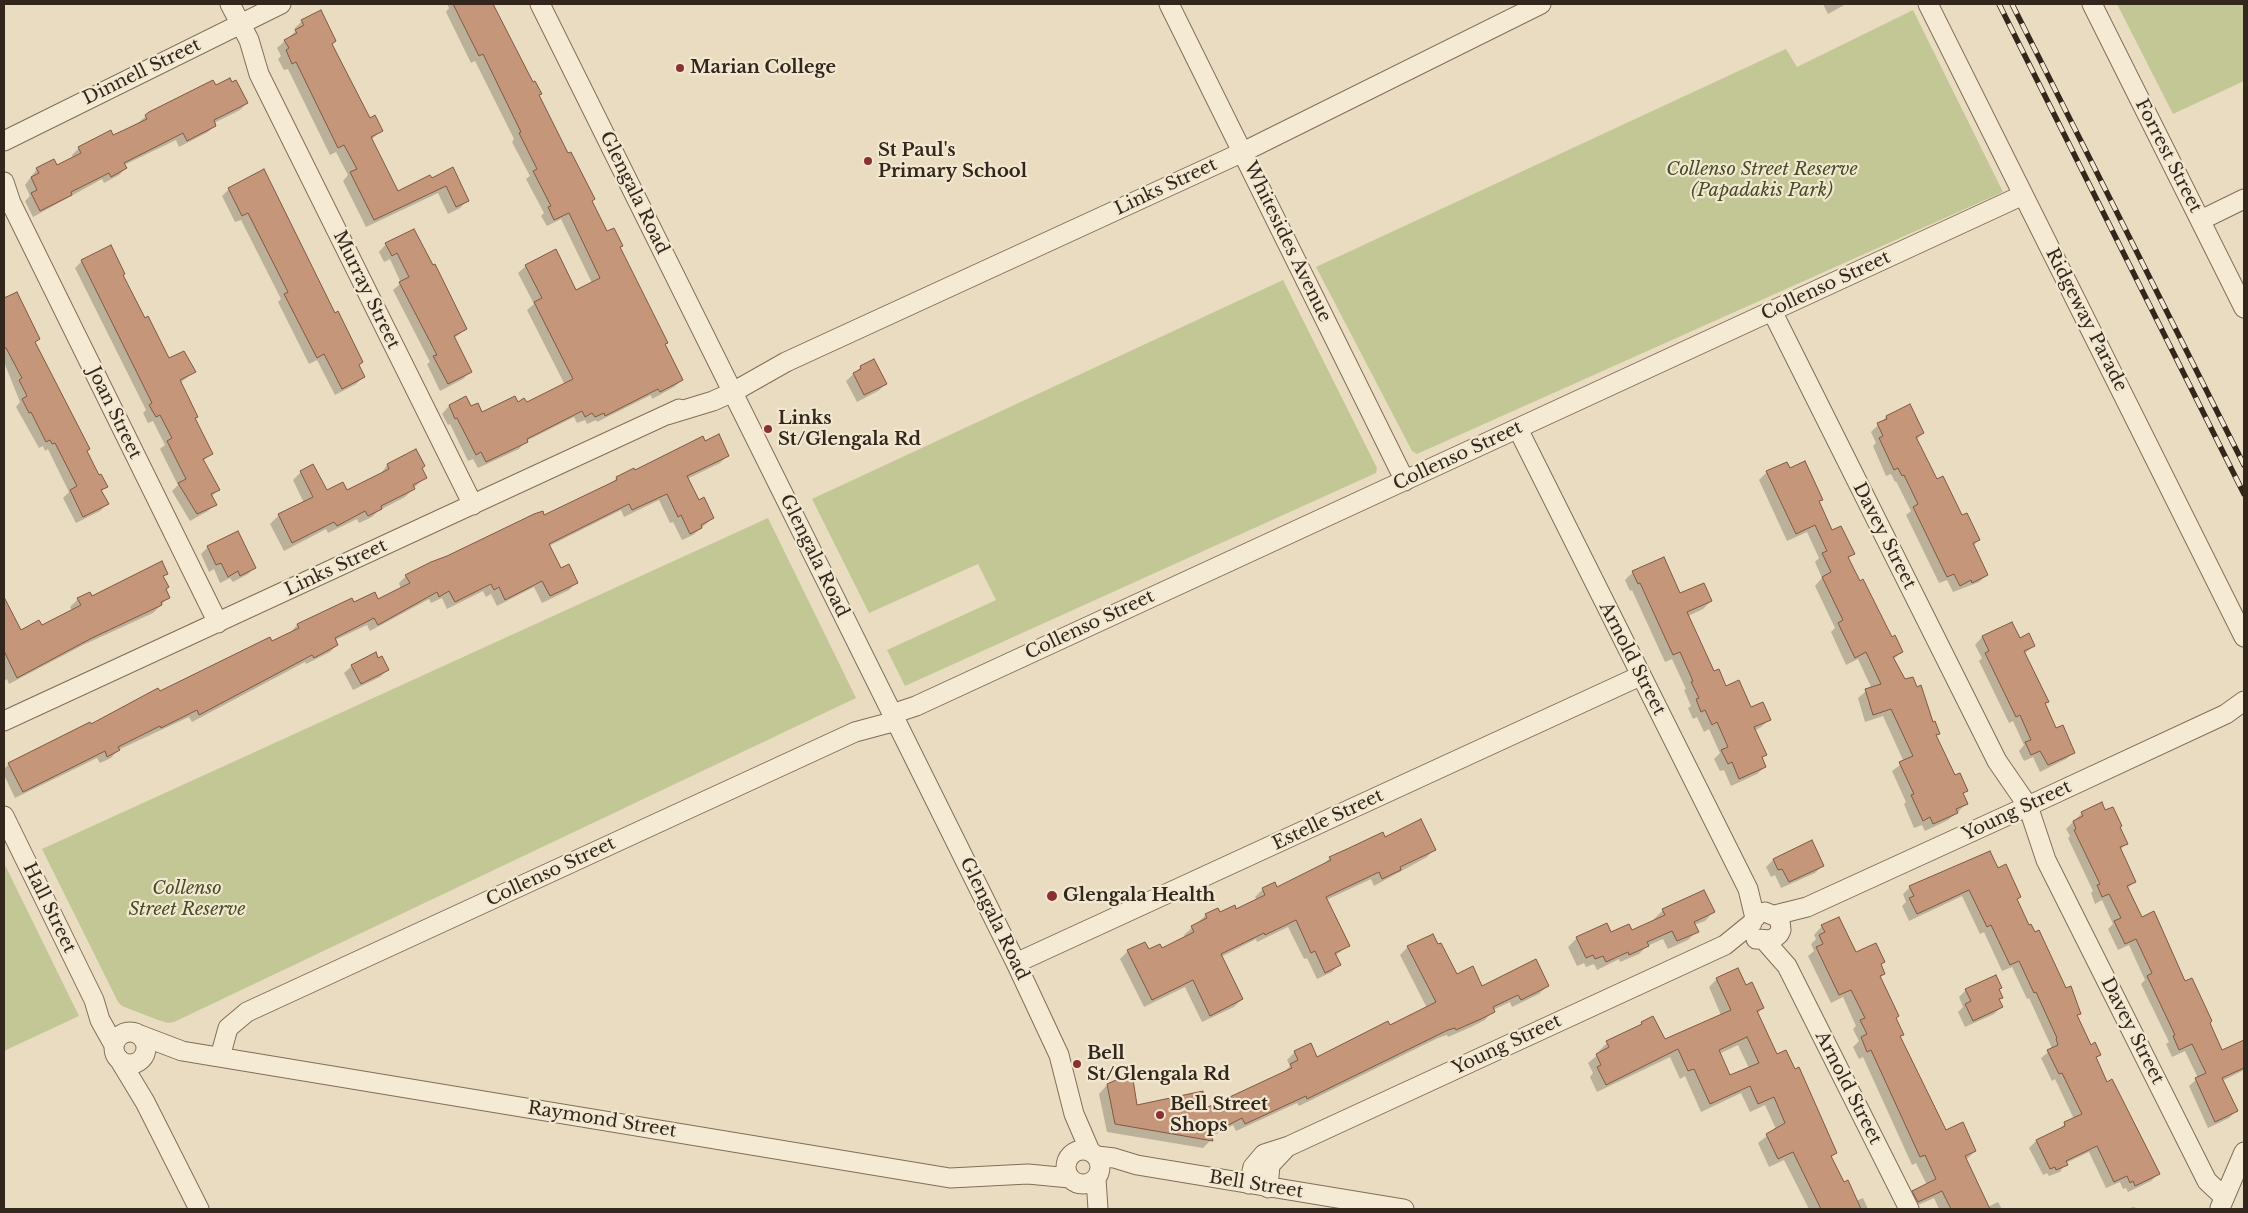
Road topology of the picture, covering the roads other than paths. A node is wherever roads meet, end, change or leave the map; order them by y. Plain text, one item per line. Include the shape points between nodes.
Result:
1 (220, 4) edge
2 (230, 4) edge
3 (280, 4) edge
4 (540, 4) edge
5 (1169, 4) edge
6 (1541, 4) edge
7 (1928, 4) edge
8 (2092, 4) edge
9 (235, 26) junction
10 (4, 141) edge
11 (1243, 152) junction
12 (4, 182) edge
13 (2023, 195) junction
14 (7, 198) edge
15 (2244, 199) edge
16 (2201, 220) junction
17 (2244, 308) edge
18 (1772, 312) junction
19 (730, 387) junction
20 (1518, 429) junction
21 (1405, 480) junction
22 (473, 505) junction
23 (218, 623) junction
24 (2244, 637) edge
25 (1640, 676) junction
26 (2244, 701) edge
27 (2244, 709) edge
28 (892, 714) junction
29 (2226, 714) junction
30 (4, 721) edge
31 (2021, 809) junction
32 (4, 816) edge
33 (1767, 927) junction
34 (1016, 963) junction
35 (125, 1043) junction
36 (177, 1050) junction
37 (215, 1056) junction
38 (141, 1060) junction
39 (145, 1102) junction
40 (1289, 1146) junction
41 (2244, 1152) edge
42 (1084, 1167) junction
43 (1250, 1184) junction
44 (1268, 1188) junction
45 (2222, 1203) edge
46 (199, 1209) edge
47 (1091, 1209) edge
48 (1098, 1209) edge
49 (1398, 1209) edge
50 (1908, 1209) edge

1 - 9 street, Murray Street
2 - 9 street, Murray Street
3 - 9 street, Dinnell Street
4 - 19 street, Glengala Road
5 - 11 street, Whitesides Avenue
6 - 11 street, Links Street
7 - 13 street, Ridgeway Parade
8 - 16 street, Forrest Street
9 - 10 street, Dinnell Street
9 - 22 street, Murray Street via 238,46 260,74
11 - 19 street, Links Street
11 - 21 street, Whitesides Avenue
12 - 14 street, Joan Street
13 - 18 street, Collenso Street
13 - 24 street, Ridgeway Parade
14 - 23 street, Joan Street
15 - 16 street
16 - 17 street, Forrest Street
18 - 20 street, Collenso Street
18 - 31 street, Davey Street
19 - 22 street, Links Street via 713,401 667,416
19 - 28 street, Glengala Road
20 - 21 street, Collenso Street
20 - 25 street, Arnold Street
21 - 28 street, Collenso Street via 925,702
22 - 23 street, Links Street
23 - 30 street, Links Street
25 - 33 street, Arnold Street
25 - 34 street, Estelle Street
26 - 29 street, Young Street
27 - 29 street, Young Street
28 - 34 street, Glengala Road
28 - 37 street, Collenso Street via 247,1012 232,1014 220,1021 212,1035
29 - 31 street, Young Street
31 - 33 street, Young Street
31 - 45 street, Davey Street via 2207,1181
32 - 35 street, Hall Street via 94,1000
33 - 40 street, Young Street
33 - 50 street, Arnold Street
34 - 42 street, Glengala Road via 1059,1055
35 - 36 street, Raymond Street
35 - 38 street via 128,1064
35 - 38 street, Hall Street via 146,1043
35 - 39 street, Hall Street
36 - 37 street, Raymond Street
36 - 38 street, Raymond Street
37 - 42 street, Raymond Street via 950,1178
38 - 39 street, Hall Street
39 - 46 street, Hall Street
40 - 43 street, Young Street via 1259,1158 1253,1167
40 - 44 street, Young Street via 1270,1165
41 - 45 street
42 - 43 street, Bell Street via 1114,1158 1137,1165
42 - 47 street, Glengala Road
42 - 48 street, Glengala Road
43 - 44 street, Bell Street
44 - 49 street, Bell Street

